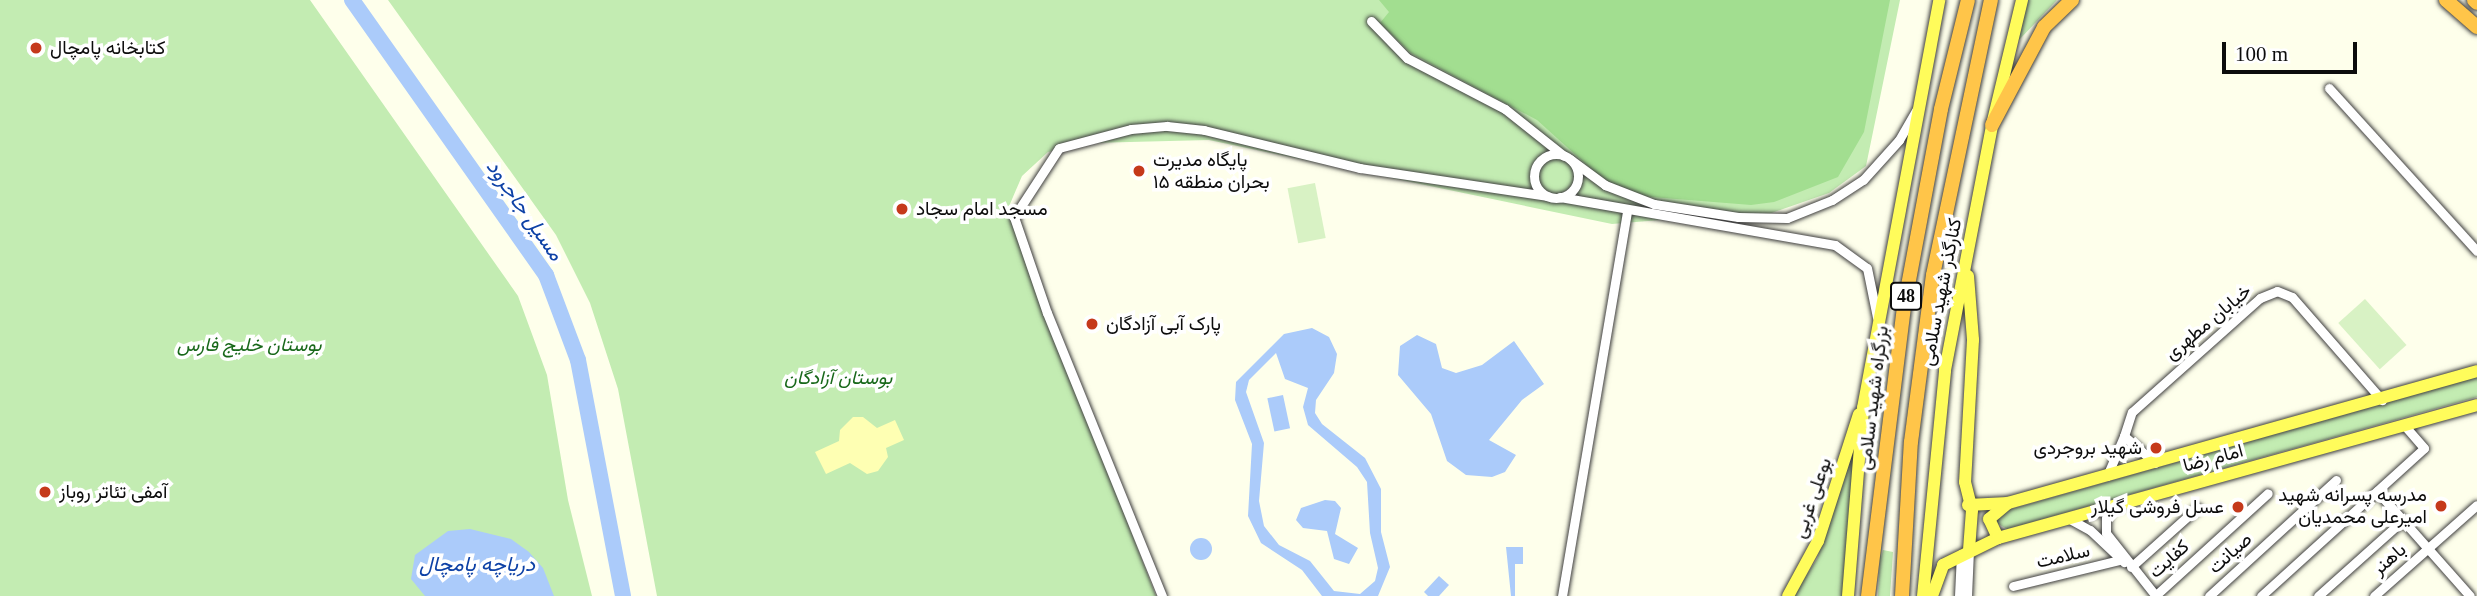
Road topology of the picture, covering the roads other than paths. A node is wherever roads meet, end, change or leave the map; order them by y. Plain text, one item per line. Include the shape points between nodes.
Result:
1 (1939, 0) edge
2 (1968, 0) edge
3 (1991, 0) edge
4 (2022, 0) edge
5 (2072, 0) edge
6 (2446, 0) edge
7 (1371, 21) dead end
8 (2477, 27) edge
9 (2329, 88) dead end
10 (1917, 109) junction
11 (1992, 125) junction
12 (1567, 157) junction
13 (1547, 195) junction
14 (1560, 197) junction
15 (1627, 212) junction
16 (2477, 251) edge
17 (1967, 259) junction
18 (1878, 318) junction
19 (2477, 371) edge
20 (2382, 400) junction
21 (2477, 405) edge
22 (1863, 408) junction
23 (2404, 425) junction
24 (2124, 436) junction
25 (2154, 463) junction
26 (2107, 476) junction
27 (2336, 480) dead end
28 (2377, 491) junction
29 (2268, 493) dead end
30 (2008, 503) junction
31 (1968, 505) junction
32 (2477, 505) edge
33 (2113, 506) junction
34 (2197, 508) dead end
35 (2068, 519) junction
36 (2403, 520) junction
37 (1995, 539) junction
38 (2428, 548) junction
39 (1965, 552) junction
40 (2120, 560) junction
41 (1942, 566) junction
42 (2131, 567) junction
43 (1964, 576) junction
44 (2014, 586) dead end
45 (1162, 596) edge
46 (1562, 596) edge
47 (1788, 596) edge
48 (1848, 596) edge
49 (1868, 596) edge
50 (1902, 596) edge
51 (1923, 596) edge
52 (1932, 596) edge
53 (1959, 596) edge
54 (1967, 596) edge
55 (2156, 596) edge
56 (2209, 596) edge
57 (2261, 596) edge
58 (2318, 596) edge
59 (2374, 596) edge
60 (2470, 596) edge

1 - 10 main road
2 - 49 highway, بزرگراه شهید سلامی / 48 via 1928,173 1904,307
3 - 50 highway, 48 via 1933,275 1910,442
4 - 11 main road, کنارگذر شهید سلامی
5 - 11 highway via 2044,27
6 - 8 highway
7 - 12 street via 1407,58 1505,109
9 - 16 street
10 - 12 street via 1899,140 1863,180 1832,200 1787,218 1738,217 1654,204 1605,185
10 - 18 main road
11 - 17 main road, کنارگذر شهید سلامی
12 - 13 street via 1551,154 1536,167 1537,187
12 - 14 street via 1577,171 1576,184
13 - 14 street
13 - 45 street via 1360,168 1204,130 1167,126 1131,129 1059,148 1014,218 1047,313
14 - 15 street
15 - 18 street via 1844,249 1867,268
15 - 46 street
17 - 31 main road via 1973,340
17 - 51 main road, کنارگذر شهید سلامی via 1945,370
18 - 22 main road
19 - 20 main road, امام رضا
20 - 24 street, خیابان مطهری via 2292,297 2277,291 2260,298 2132,412
20 - 25 main road, امام رضا
21 - 23 main road, امام رضا
22 - 47 main road, بوعلی غربی via 1814,552
22 - 48 main road
23 - 28 street via 2424,448
23 - 33 main road, امام رضا
24 - 25 street
24 - 26 street, خیابان مطهری
25 - 26 main road, امام رضا
26 - 30 main road, امام رضا
27 - 56 street, صیانت
28 - 36 street
28 - 57 street
29 - 55 street, کفایت
30 - 31 main road, امام رضا
30 - 37 main road via 1989,519
31 - 39 main road
32 - 38 street, باهنر
33 - 35 main road, امام رضا
33 - 42 street via 2106,518 2106,533
34 - 42 street
35 - 37 main road, امام رضا
35 - 40 street via 2090,530
36 - 38 street
36 - 58 street
37 - 39 main road, امام رضا
37 - 43 street
38 - 59 street, باهنر
38 - 60 street
39 - 41 main road, امام رضا
39 - 43 street
40 - 42 street
40 - 44 street, سلامت
41 - 43 street
41 - 52 main road
42 - 55 street
43 - 53 street
43 - 54 street

